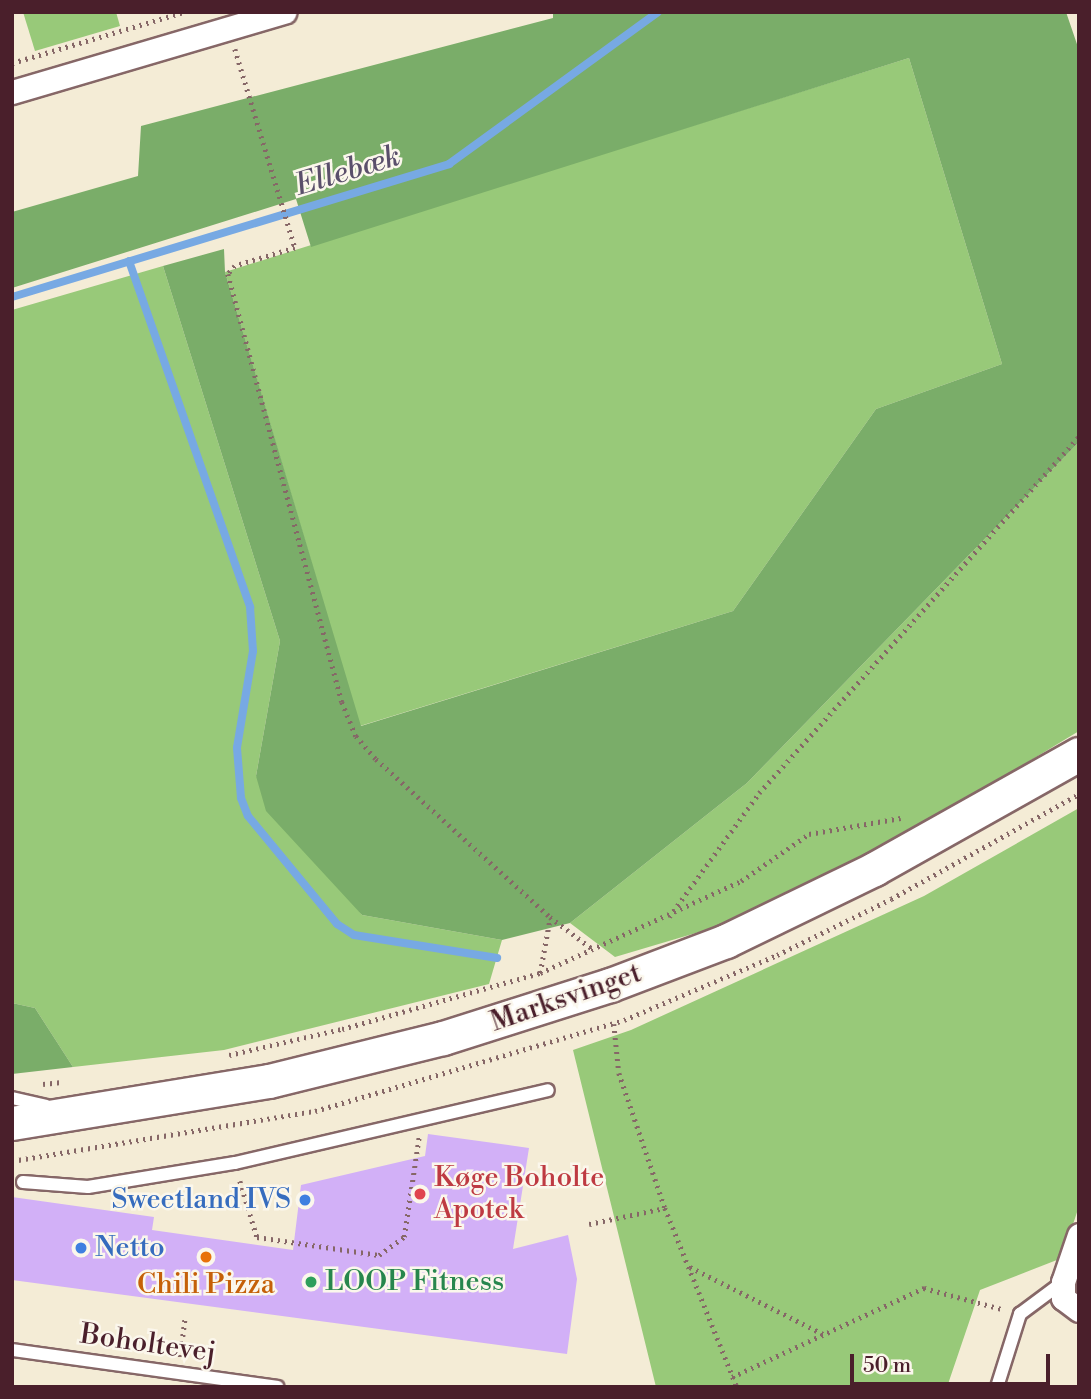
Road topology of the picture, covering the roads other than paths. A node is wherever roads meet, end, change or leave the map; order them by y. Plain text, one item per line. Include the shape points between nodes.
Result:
1 (281, 13) edge
2 (12, 92) edge
3 (1079, 754) edge
4 (548, 1090) dead end
5 (12, 1098) edge
6 (76, 1114) junction
7 (12, 1123) edge
8 (23, 1182) dead end
9 (1079, 1235) edge
10 (1063, 1282) junction
11 (1079, 1310) edge
12 (12, 1350) edge
13 (278, 1387) edge
14 (997, 1387) edge

1 - 2 street
3 - 6 street, Marksvinget via 874,869 726,941 610,985 443,1038 269,1081
4 - 8 lane via 235,1163 88,1187
5 - 6 lane
6 - 7 street, Marksvinget
9 - 10 street
10 - 11 street via 1063,1298
10 - 14 lane via 1020,1314
12 - 13 lane, Boholtevej

